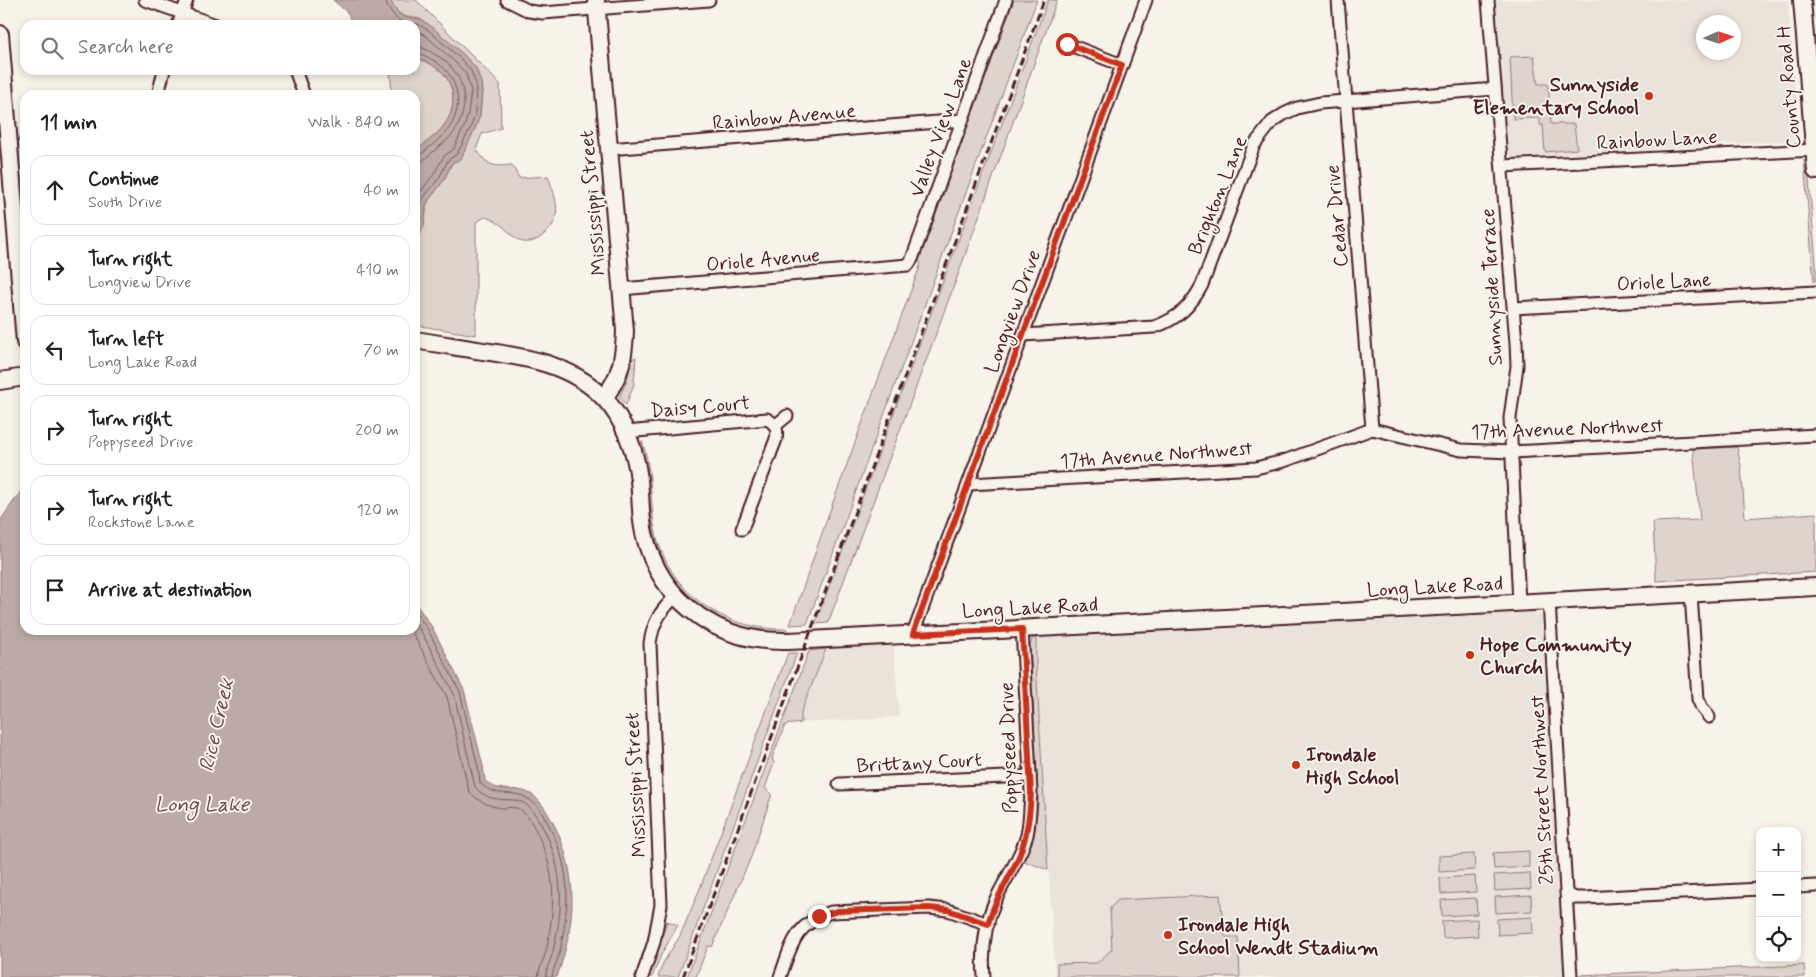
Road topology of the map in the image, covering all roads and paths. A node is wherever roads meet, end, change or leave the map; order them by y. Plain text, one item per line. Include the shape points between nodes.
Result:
1 (146, 0) edge
2 (187, 0) edge
3 (507, 0) edge
4 (709, 0) edge
5 (1006, 0) edge
6 (1146, 0) edge
7 (1338, 0) edge
8 (1488, 0) edge
9 (1802, 0) edge
10 (597, 4) edge
11 (182, 13) junction
12 (180, 20) edge
13 (202, 20) edge
14 (0, 34) edge
15 (1067, 44) dead end
16 (1122, 65) junction
17 (163, 75) edge
18 (297, 75) edge
19 (1495, 89) junction
20 (159, 90) edge
21 (302, 90) edge
22 (2, 95) edge
23 (1346, 101) junction
24 (962, 120) junction
25 (1815, 141) edge
26 (609, 149) junction
27 (1502, 166) junction
28 (1816, 171) edge
29 (908, 265) joint
30 (20, 288) edge
31 (621, 290) junction
32 (1816, 292) edge
33 (1514, 308) junction
34 (1024, 335) junction
35 (420, 341) edge
36 (20, 378) edge
37 (0, 381) edge
38 (604, 398) junction
39 (787, 416) dead end
40 (776, 425) junction
41 (1372, 429) junction
42 (626, 432) junction
43 (1816, 435) edge
44 (1512, 452) junction
45 (969, 484) junction
46 (742, 529) dead end
47 (1816, 587) edge
48 (1691, 594) junction
49 (675, 597) junction
50 (1549, 601) junction
51 (1519, 603) junction
52 (1022, 629) junction
53 (913, 634) junction
54 (1708, 717) dead end
55 (1030, 776) junction
56 (839, 784) dead end
57 (1816, 886) edge
58 (1801, 887) edge
59 (1756, 889) edge
60 (1567, 894) junction
61 (988, 924) junction
62 (642, 977) edge
63 (780, 977) edge
64 (984, 977) edge
65 (1571, 977) edge

1 - 11 street
2 - 11 street
3 - 10 street via 529,11 543,13
4 - 10 street
5 - 24 street, Valley View Lane
6 - 16 street, Longview Drive
7 - 23 street, Cedar Drive
8 - 19 street, Sunnyside Terrace
9 - 25 street, County Road H
10 - 26 street, Mississippi Street
11 - 12 street
11 - 13 street
14 - 22 street
15 - 16 street
16 - 34 street, Longview Drive
17 - 20 street
18 - 21 street
19 - 23 street, Brighton Lane
19 - 27 street, Sunnyside Terrace
22 - 30 street
23 - 34 street, Brighton Lane via 1297,108 1272,122 1262,133 1248,159 1202,285 1194,300 1177,317 1154,327
23 - 41 street, Cedar Drive
24 - 26 street, Rainbow Avenue
24 - 29 street, Valley View Lane
25 - 27 street, Rainbow Lane
25 - 28 street, County Road H
26 - 31 street, Mississippi Street
27 - 33 street, Sunnyside Terrace
29 - 31 street, Oriole Avenue
31 - 38 street, Mississippi Street via 623,357 617,378
32 - 33 street, Oriole Lane
33 - 44 street, Sunnyside Terrace via 1517,366 1510,418
34 - 45 street, Longview Drive
35 - 38 street, Long Lake Road via 538,360 580,379
36 - 37 street
38 - 42 street, Long Lake Road
39 - 40 street, Daisy Court
40 - 42 street, Daisy Court via 766,419
40 - 46 street, Daisy Court via 776,439
41 - 44 street, 17th Avenue Northwest via 1460,450
41 - 45 street, 17th Avenue Northwest via 1256,468
42 - 49 street, Long Lake Road via 637,468 649,549 655,566
43 - 44 street, 17th Avenue Northwest
44 - 51 street, Sunnyside Terrace
45 - 53 street, Longview Drive
47 - 48 street, Long Lake Road
48 - 50 street, Long Lake Road
48 - 54 street via 1698,699
49 - 53 street, Long Lake Road via 720,629 766,641
49 - 62 street, Mississippi Street via 657,618 650,643 661,905 654,942
50 - 51 street, Long Lake Road
50 - 60 street, 25th Street Northwest via 1564,886
51 - 52 street, Long Lake Road
52 - 53 street, Long Lake Road
52 - 55 street, Poppyseed Drive
55 - 56 street, Brittany Court
55 - 61 street, Poppyseed Drive via 1030,814 1026,835
57 - 58 street
59 - 60 street via 1585,898
60 - 65 street, 25th Street Northwest
61 - 63 street via 948,910 929,908 831,912 801,929
61 - 64 street, Poppyseed Drive via 983,943

